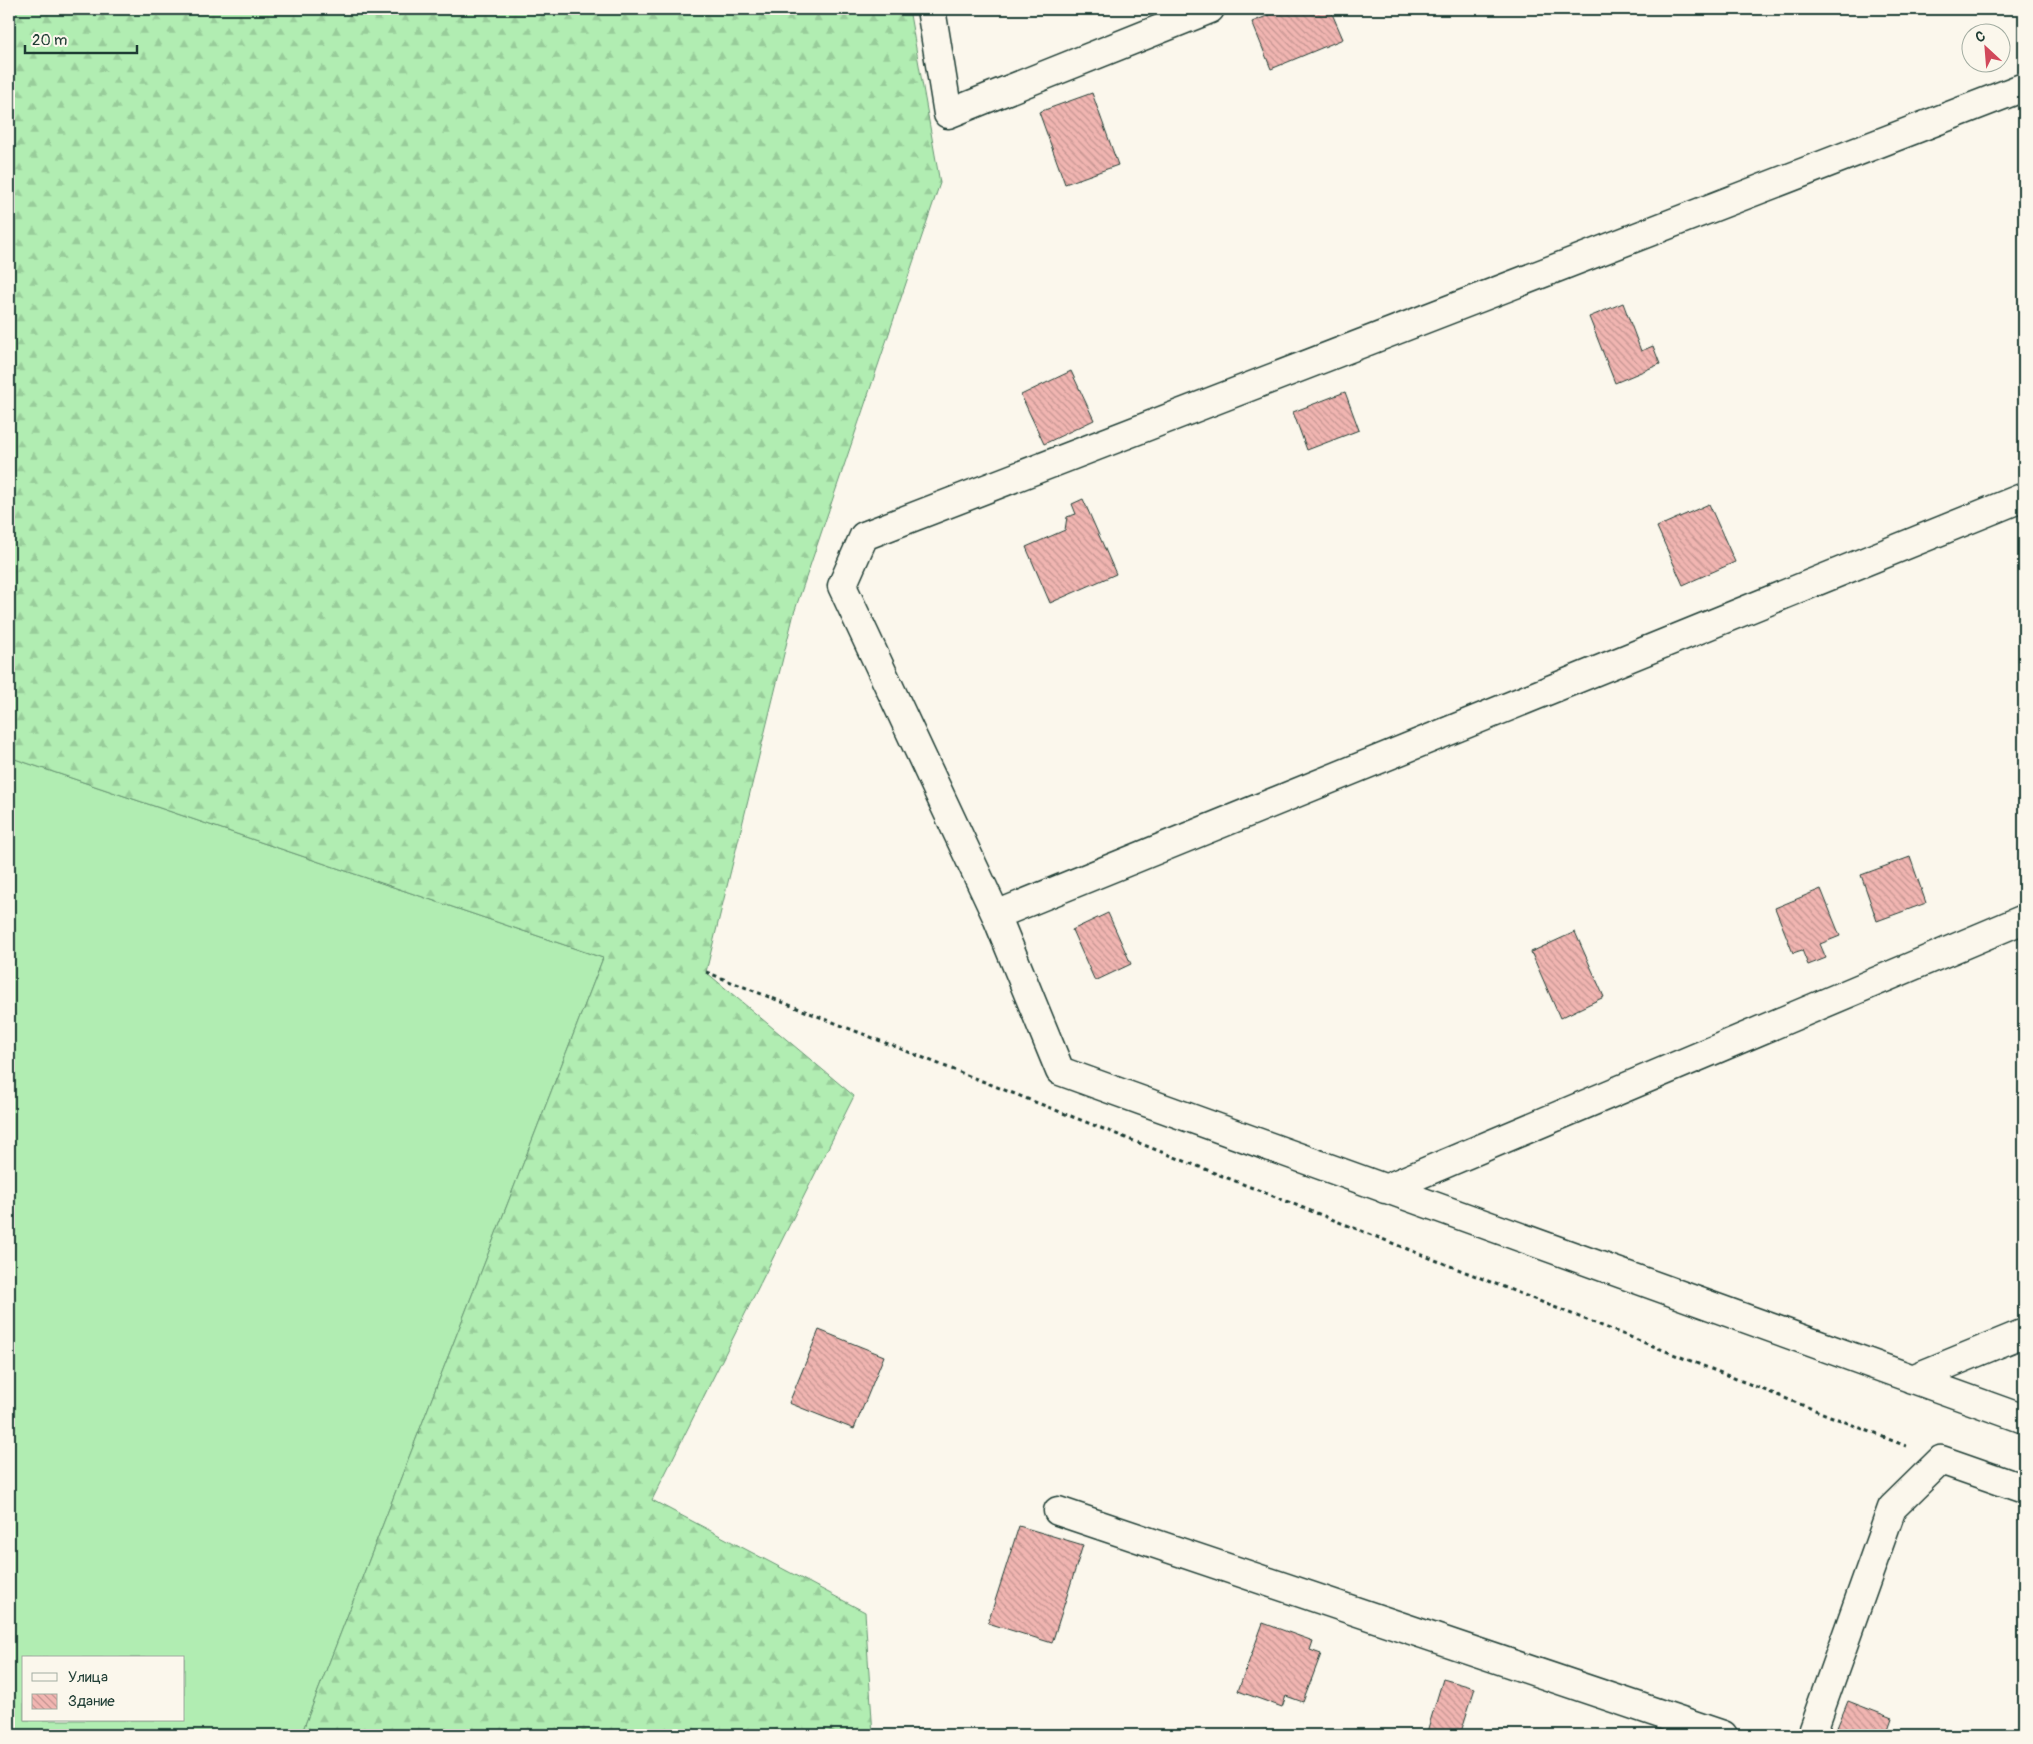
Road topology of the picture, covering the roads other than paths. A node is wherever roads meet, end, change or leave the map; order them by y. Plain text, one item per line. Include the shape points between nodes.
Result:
1 (931, 9) edge
2 (1210, 9) edge
3 (2024, 88) edge
4 (2024, 497) edge
5 (996, 914) junction
6 (2024, 919) edge
7 (1385, 1188) junction
8 (2024, 1332) edge
9 (1912, 1378) junction
10 (2024, 1419) edge
11 (2024, 1490) edge
12 (1058, 1511) dead end
13 (1723, 1735) edge
14 (1811, 1735) edge

1 - 2 street via 948,114
3 - 5 street via 864,536 842,586
4 - 5 street
5 - 7 street via 1060,1071
6 - 7 street
7 - 9 street
8 - 9 street
9 - 10 street
11 - 14 street via 1942,1460 1892,1508
12 - 13 street

